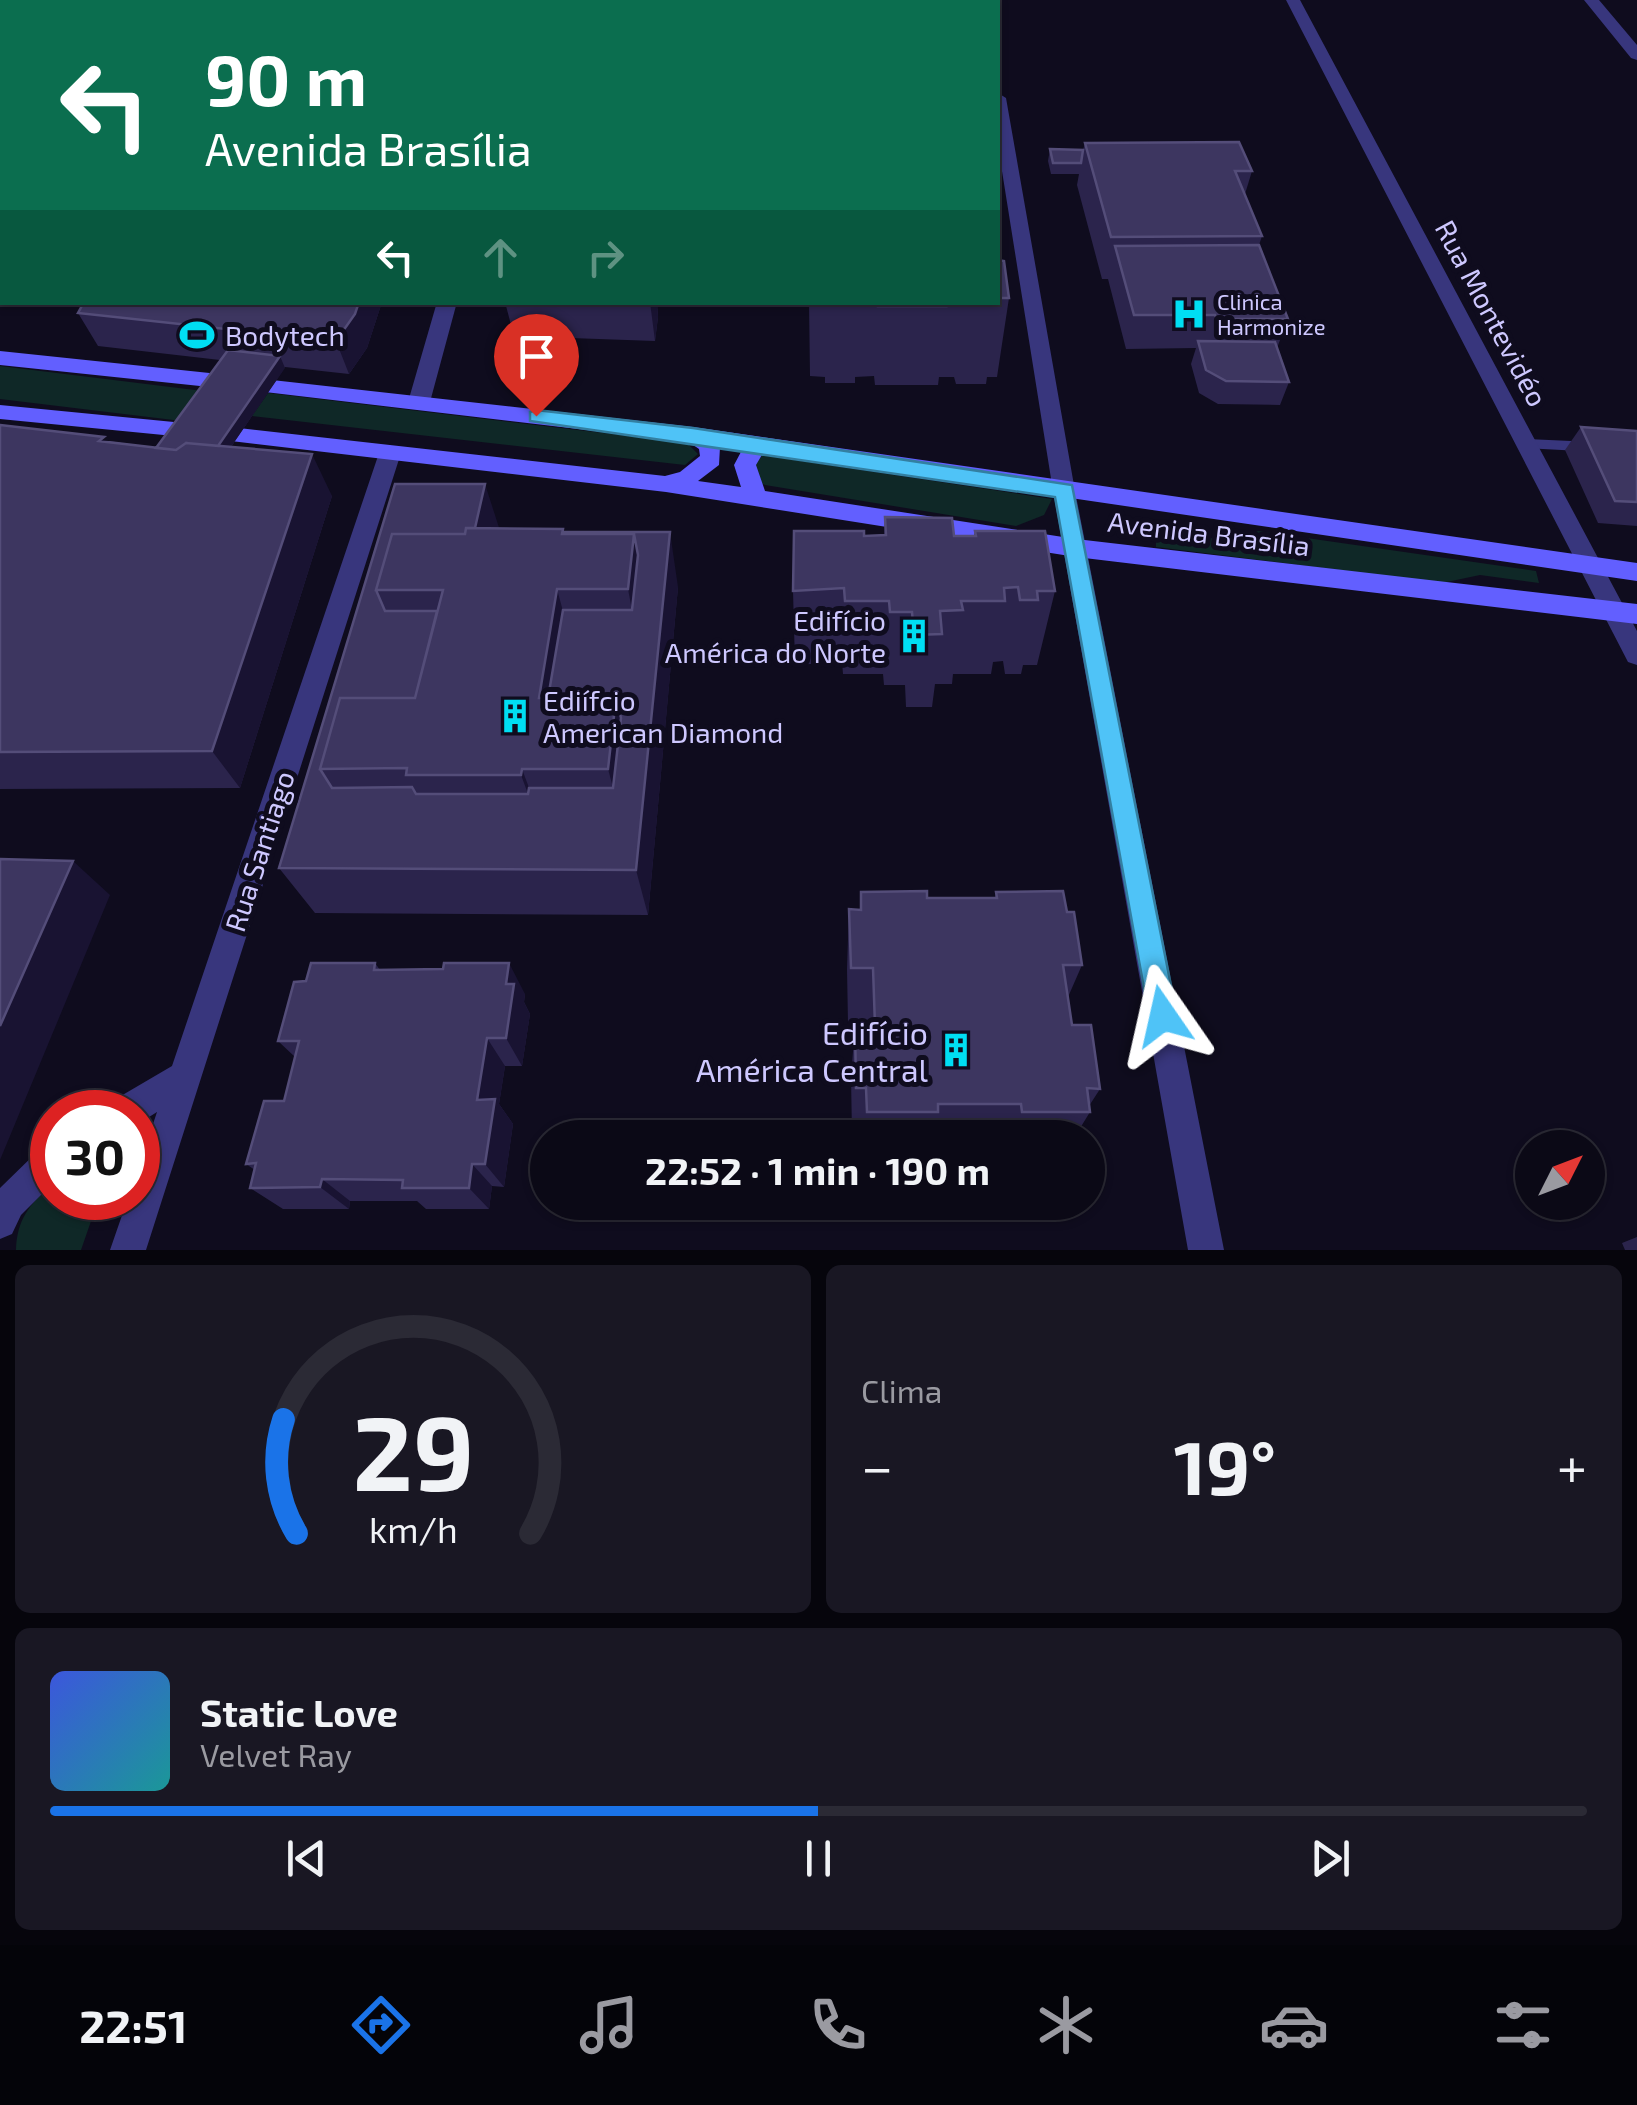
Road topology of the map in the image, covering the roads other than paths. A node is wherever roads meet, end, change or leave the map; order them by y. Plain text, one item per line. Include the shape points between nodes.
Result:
1 (1293, 0) edge
2 (1591, 0) edge
3 (1637, 54) edge
4 (1000, 118) edge
5 (446, 305) edge
6 (0, 358) edge
7 (220, 381) edge
8 (272, 387) dead end
9 (419, 402) junction
10 (0, 412) edge
11 (184, 430) edge
12 (693, 435) junction
13 (239, 436) dead end
14 (756, 444) junction
15 (1527, 444) junction
16 (1637, 449) edge
17 (390, 453) junction
18 (666, 484) junction
19 (1064, 490) junction
20 (755, 496) junction
21 (1076, 548) junction
22 (1591, 565) junction
23 (1637, 572) edge
24 (1626, 612) edge
25 (1637, 655) edge
26 (186, 1076) junction
27 (160, 1092) edge
28 (30, 1182) edge
29 (0, 1222) edge
30 (128, 1250) edge
31 (1206, 1250) edge

1 - 15 street, Rua Montevidéo
2 - 3 street
4 - 19 street
5 - 9 street
6 - 7 street
8 - 9 street, Avenida Brasília
9 - 12 street, Avenida Brasília
10 - 11 street
12 - 14 street, Avenida Brasília
12 - 18 street via 706,441 711,459
13 - 17 street, Avenida Brasília
14 - 19 street, Avenida Brasília
14 - 20 street via 744,465
15 - 16 lane
15 - 22 street, Rua Montevidéo
17 - 18 street, Avenida Brasília
17 - 26 street, Rua Santiago
18 - 20 street, Avenida Brasília
19 - 21 street
19 - 22 street, Avenida Brasília
20 - 21 street, Avenida Brasília
21 - 24 street, Avenida Brasília
21 - 31 street
22 - 23 street, Avenida Brasília
22 - 24 street, Rua Montevidéo
24 - 25 street, Rua Montevidéo
26 - 27 street
26 - 30 street, Rua Santiago
28 - 29 street

